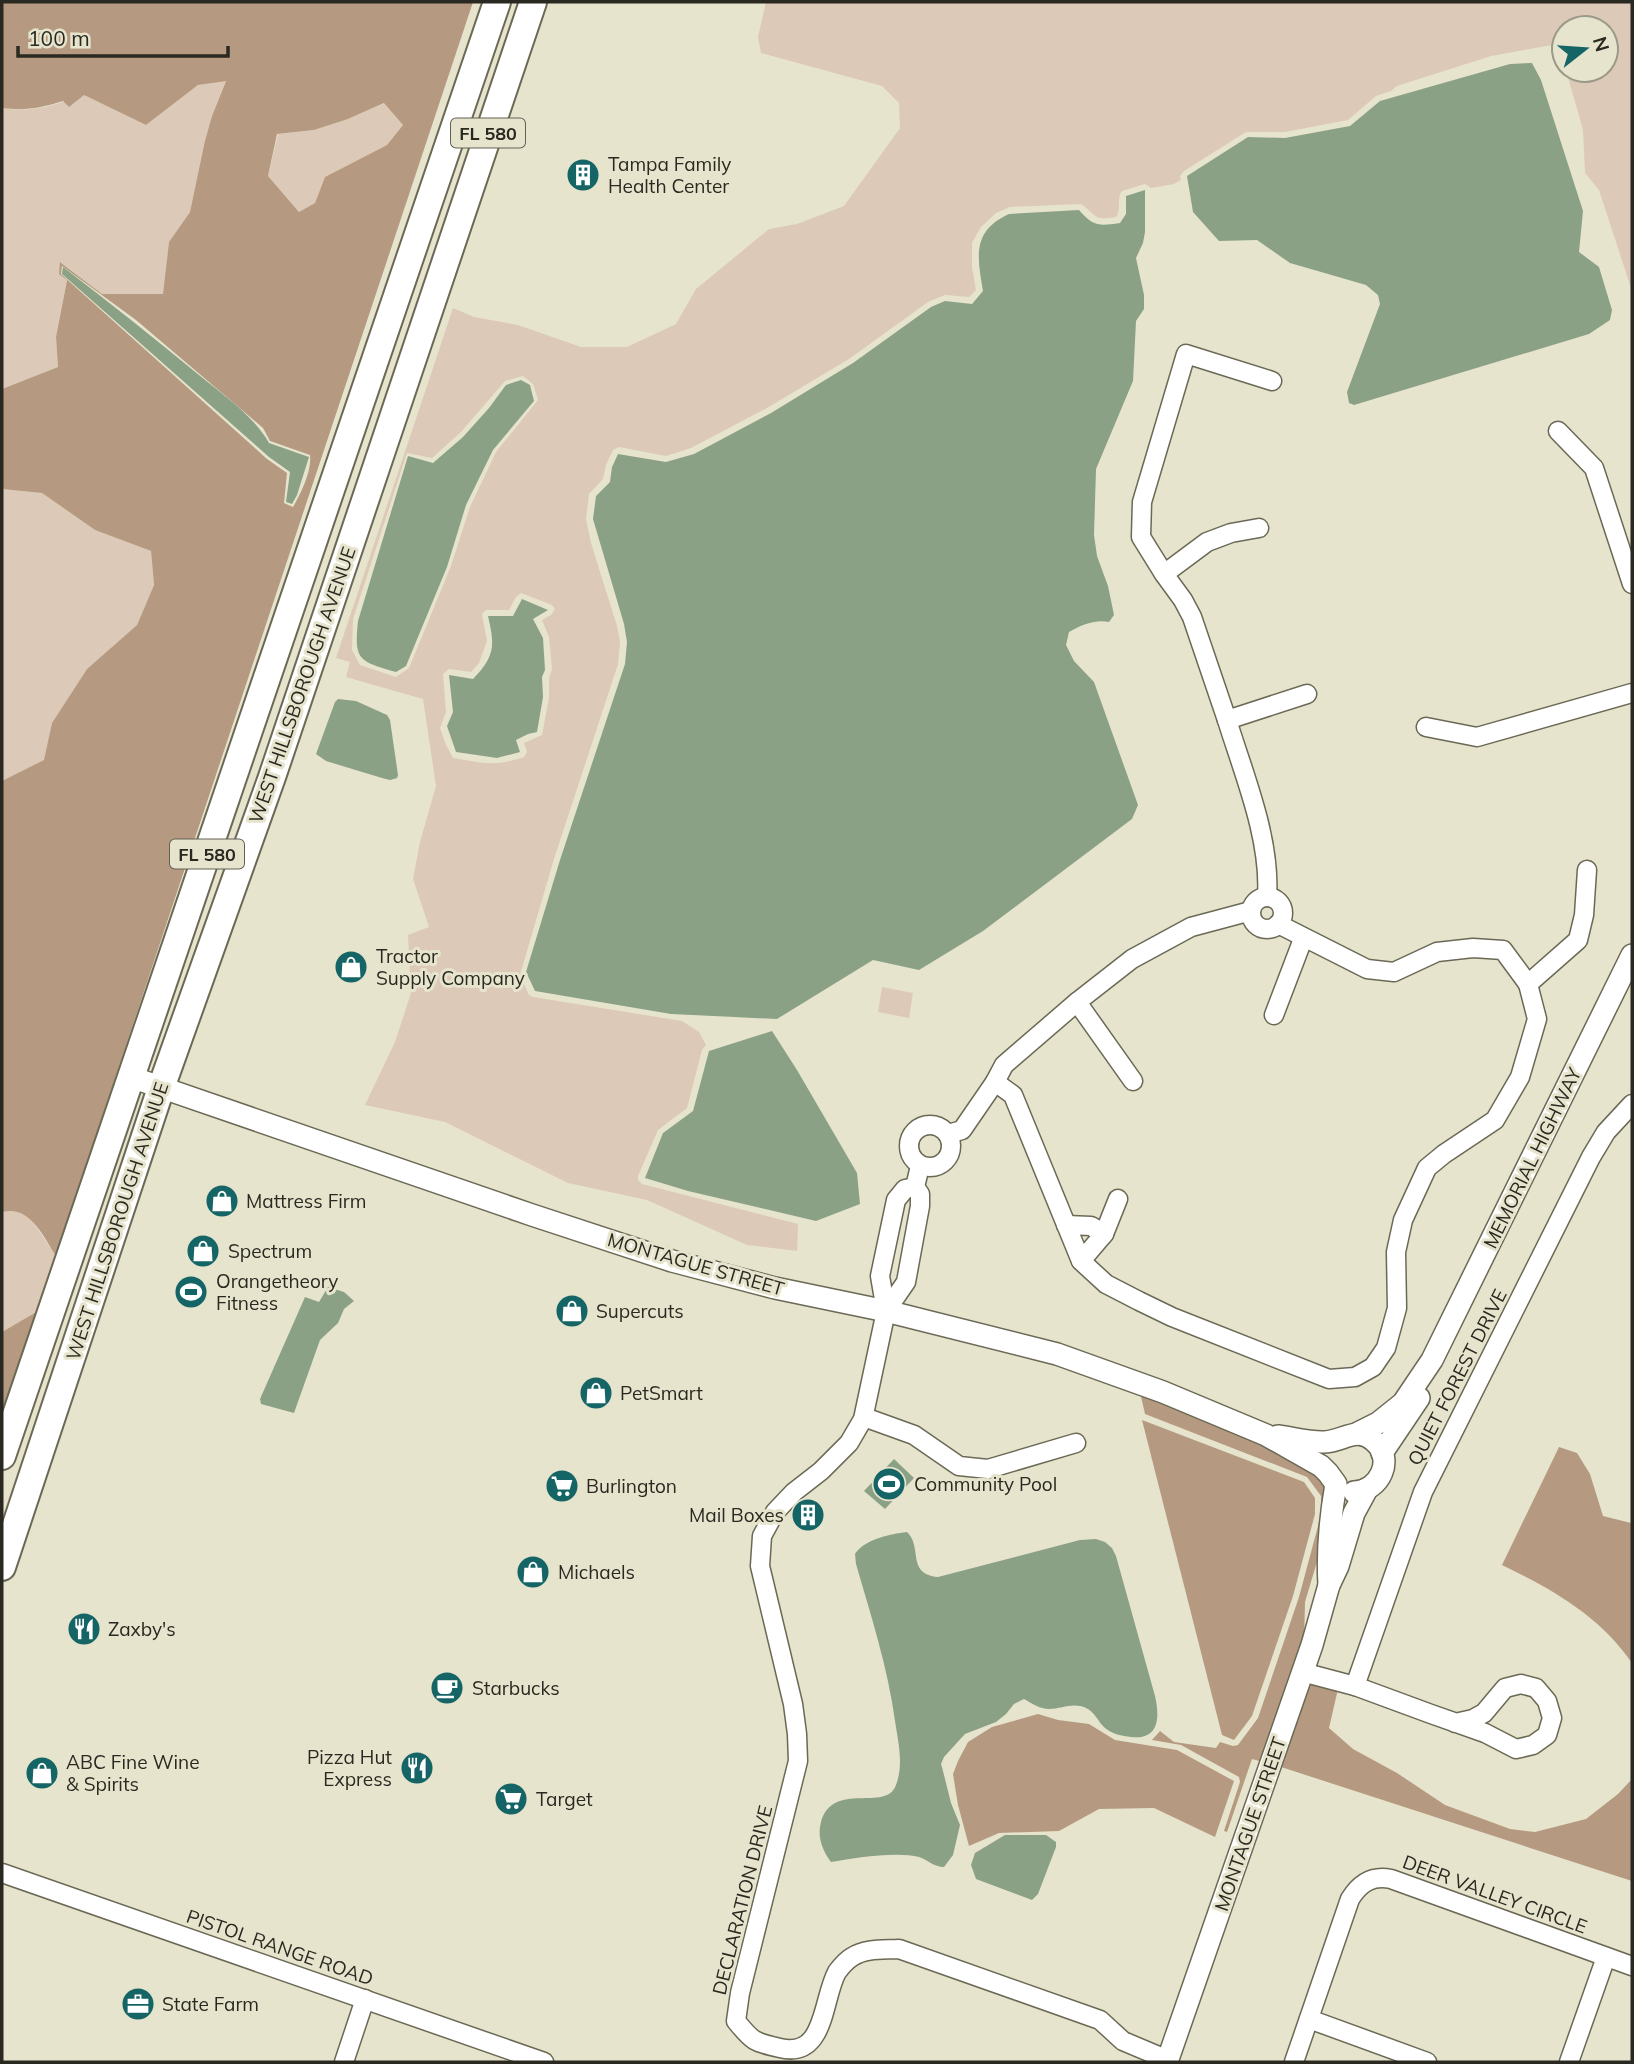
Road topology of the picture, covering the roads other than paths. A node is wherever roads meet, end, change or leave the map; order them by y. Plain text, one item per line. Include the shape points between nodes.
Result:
1 (497, 2) edge
2 (533, 2) edge
3 (1272, 380) dead end
4 (1558, 431) dead end
5 (1259, 528) dead end
6 (1164, 574) junction
7 (1632, 584) edge
8 (1632, 693) edge
9 (1307, 694) dead end
10 (1227, 720) junction
11 (1426, 727) dead end
12 (1587, 870) dead end
13 (1267, 897) junction
14 (1251, 911) junction
15 (1278, 925) junction
16 (1303, 939) junction
17 (1632, 955) edge
18 (1528, 984) junction
19 (1077, 1002) junction
20 (1275, 1015) dead end
21 (131, 1077) junction
22 (1133, 1081) dead end
23 (995, 1082) junction
24 (162, 1088) junction
25 (1632, 1104) edge
26 (948, 1134) junction
27 (920, 1166) junction
28 (915, 1187) junction
29 (1118, 1199) dead end
30 (1066, 1225) junction
31 (1104, 1234) junction
32 (1082, 1261) junction
33 (886, 1311) junction
34 (1432, 1360) junction
35 (864, 1416) junction
36 (1356, 1434) junction
37 (1266, 1435) junction
38 (1324, 1442) joint
39 (1076, 1443) dead end
40 (1382, 1453) junction
41 (2, 1456) edge
42 (1336, 1484) junction
43 (1367, 1489) junction
44 (2, 1567) edge
45 (1329, 1585) junction
46 (1302, 1672) junction
47 (1355, 1686) junction
48 (1455, 1723) junction
49 (2, 1873) edge
50 (1606, 1956) junction
51 (1632, 1966) edge
52 (365, 1999) junction
53 (1308, 2019) junction
54 (1168, 2061) edge
55 (344, 2062) edge
56 (544, 2062) edge
57 (1294, 2062) edge
58 (1427, 2062) edge
59 (1569, 2062) edge

1 - 21 main road, WEST HILLSBOROUGH AVENUE / FL 580
2 - 24 main road, WEST HILLSBOROUGH AVENUE / FL 580 via 272,777
3 - 6 street via 1186,354 1142,502 1141,537
4 - 7 street via 1594,468
5 - 6 street via 1207,542
6 - 10 street via 1192,617
8 - 11 street via 1477,737
9 - 10 street
10 - 13 street via 1259,826
12 - 18 street via 1578,940
13 - 14 street via 1258,899
13 - 15 street via 1280,905
14 - 15 street via 1257,926 1268,929
14 - 19 street via 1191,926 1132,959
15 - 16 street
16 - 18 street via 1367,969 1394,972 1437,952 1503,950
16 - 20 street
17 - 34 street, MEMORIAL HIGHWAY
18 - 32 street via 1537,1019 1520,1077 1495,1120 1427,1168 1403,1220 1396,1252 1396,1308 1386,1348 1373,1367 1355,1377 1329,1379 1172,1317 1106,1284
19 - 22 street
19 - 23 street via 1004,1065
21 - 24 street, MONTAGUE STREET
21 - 41 main road, WEST HILLSBOROUGH AVENUE / FL 580
23 - 26 street via 962,1130
23 - 30 street via 1013,1095
24 - 33 street, MONTAGUE STREET via 672,1261
24 - 44 main road, WEST HILLSBOROUGH AVENUE / FL 580
25 - 47 street, QUIET FOREST DRIVE via 1591,1157 1423,1492
26 - 27 street via 951,1153 939,1167
26 - 27 street via 939,1126 923,1125 910,1136 910,1155
27 - 28 street
28 - 33 street via 920,1206 905,1282
28 - 33 street via 905,1189 896,1200 880,1276
29 - 31 street
30 - 31 street via 1091,1226
30 - 32 street
31 - 32 street
33 - 35 street, DECLARATION DRIVE
33 - 37 street, MONTAGUE STREET via 1057,1354
34 - 36 street, MEMORIAL HIGHWAY via 1403,1403
34 - 40 street, MEMORIAL HIGHWAY via 1424,1391
35 - 39 street via 914,1435 959,1466 988,1469
35 - 54 street, DECLARATION DRIVE via 849,1443 775,1512 762,1535 760,1566 793,1704 798,1761 736,2021 751,2040 793,2051 804,2047 820,2028 837,1972 852,1957 872,1950 899,1950 1100,2020 1123,2040
36 - 38 street, MEMORIAL HIGHWAY
36 - 40 street via 1374,1441
37 - 38 street, MONTAGUE STREET
37 - 42 street, MONTAGUE STREET via 1321,1466
40 - 43 street, MEMORIAL HIGHWAY via 1381,1476
42 - 43 street via 1350,1492
42 - 45 street, MONTAGUE STREET via 1327,1556
43 - 45 street, MONTAGUE STREET
45 - 46 street, MONTAGUE STREET
46 - 47 street
46 - 54 street, MONTAGUE STREET
47 - 48 street
48 - 48 street via 1516,1749 1547,1735 1552,1718 1547,1701 1536,1688 1521,1684 1505,1688 1474,1719
49 - 52 street, PISTOL RANGE ROAD
50 - 51 street, DEER VALLEY CIRCLE
50 - 53 street, DEER VALLEY CIRCLE via 1381,1877 1362,1884 1350,1899
50 - 59 street
52 - 55 street
52 - 56 street, PISTOL RANGE ROAD
53 - 57 street, DEER VALLEY CIRCLE
53 - 58 street

